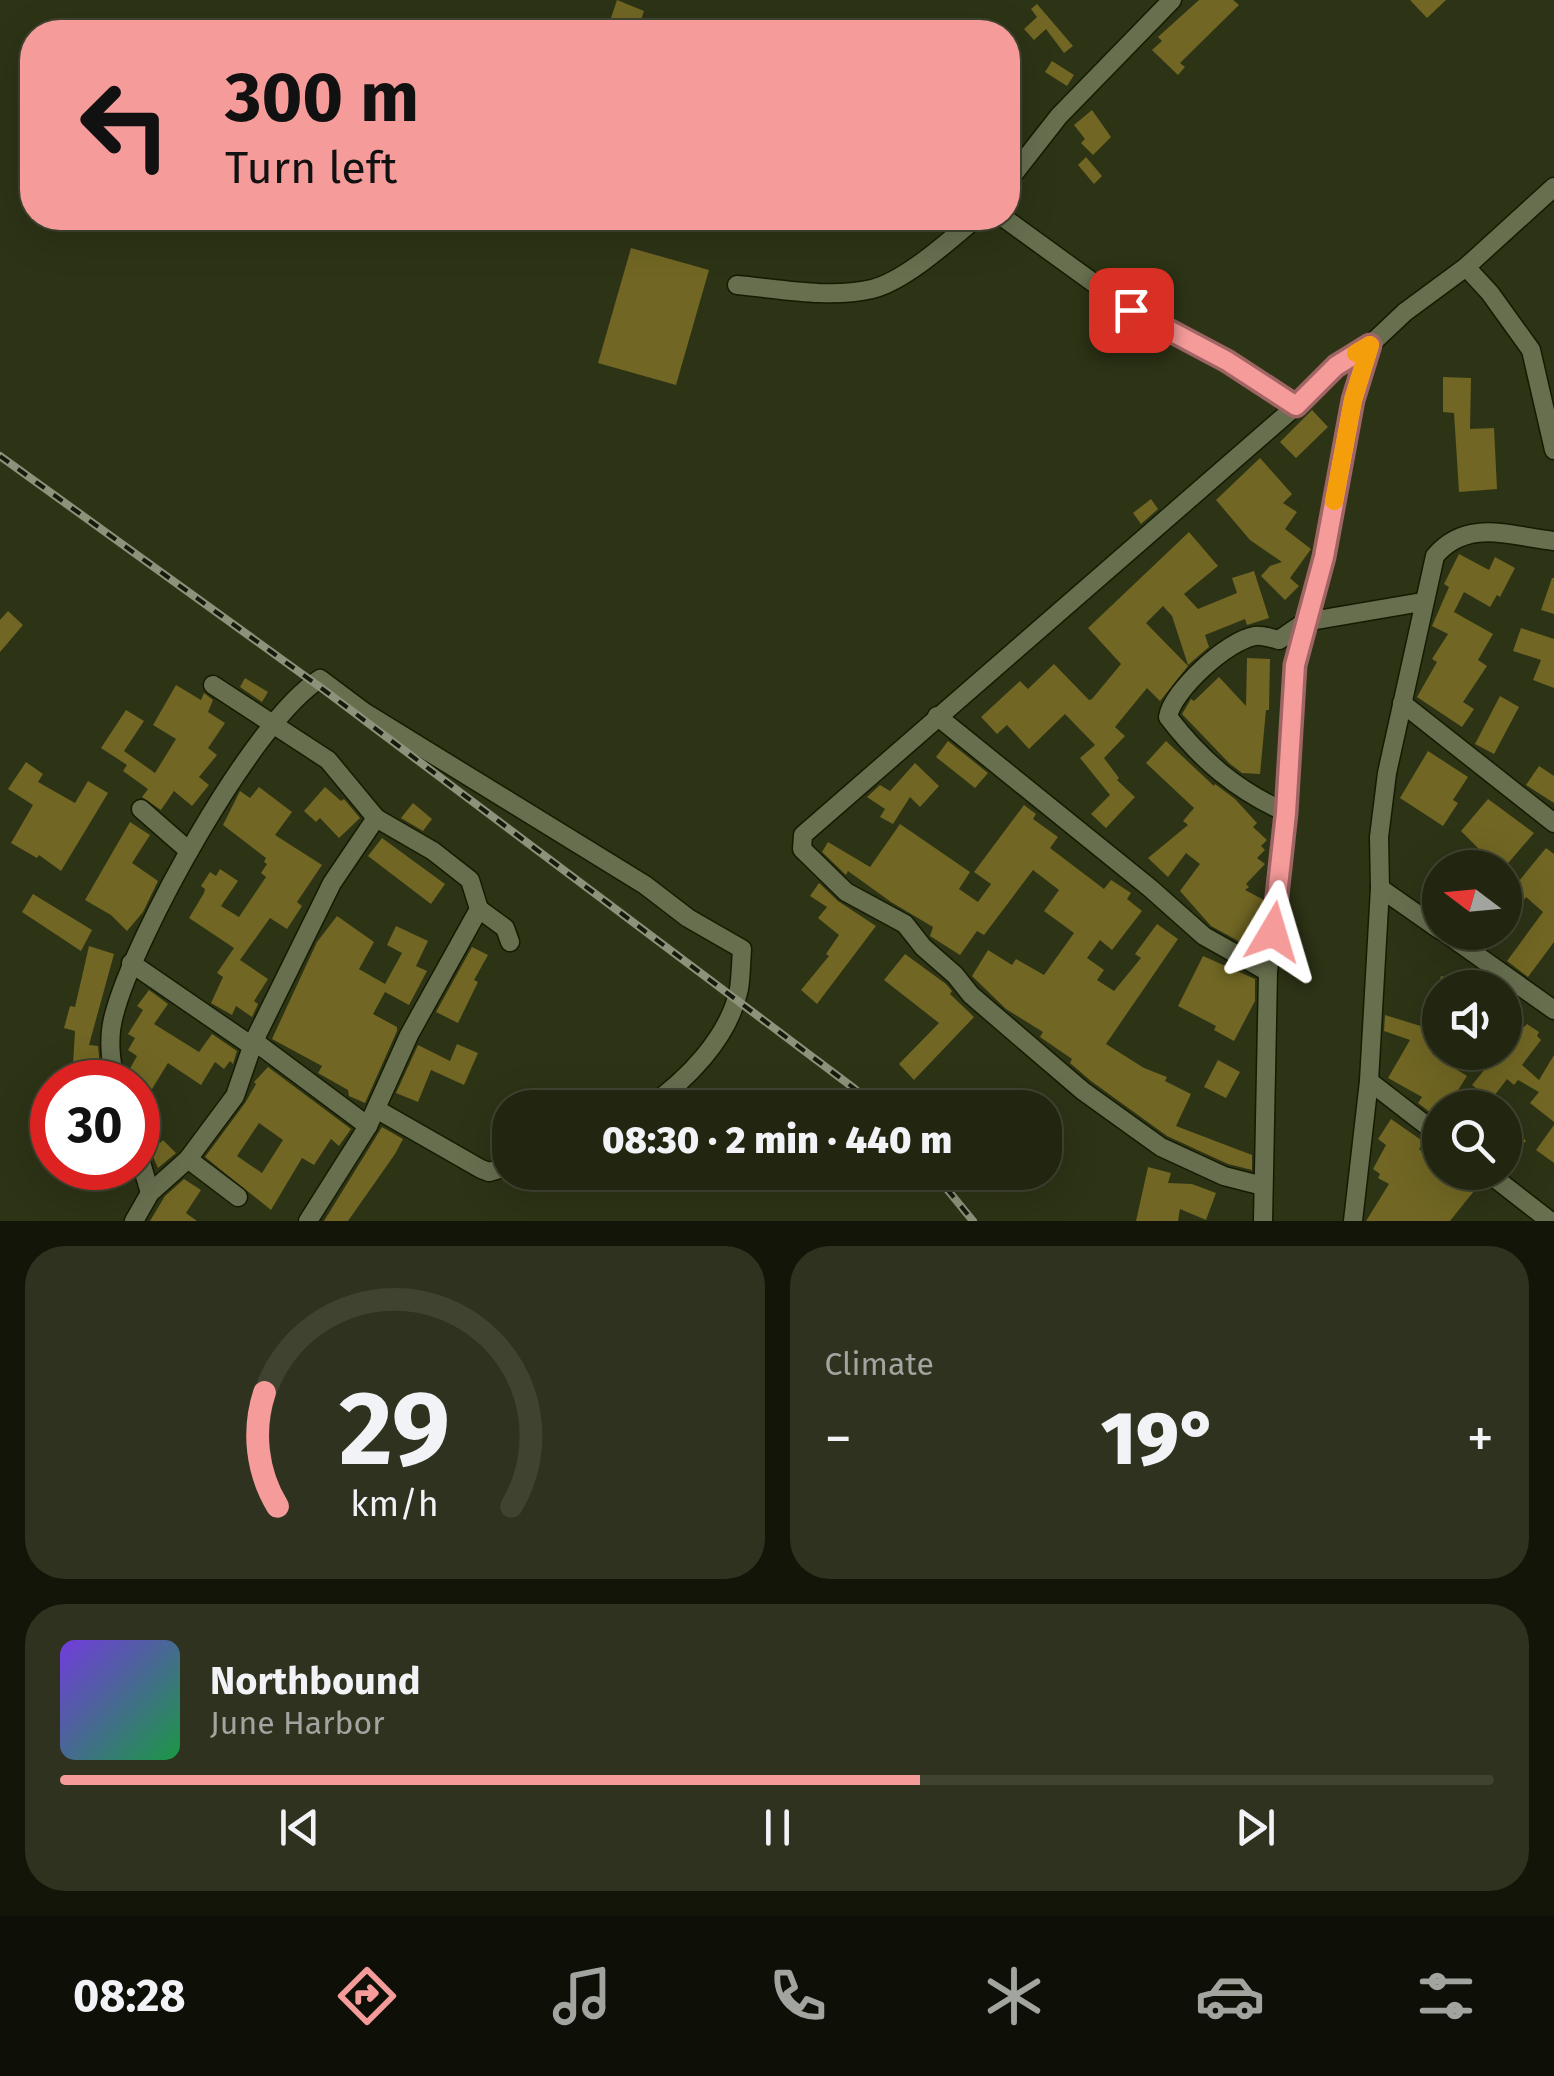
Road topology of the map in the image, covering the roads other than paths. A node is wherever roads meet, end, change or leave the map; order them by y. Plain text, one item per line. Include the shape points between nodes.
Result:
1 (1172, 0) edge
2 (1020, 165) edge
3 (1554, 187) edge
4 (962, 230) edge
5 (1020, 230) edge
6 (1466, 266) junction
7 (738, 286) dead end
8 (1370, 345) junction
9 (1296, 406) junction
10 (1554, 450) edge
11 (1554, 541) edge
12 (1422, 602) junction
13 (1305, 622) junction
14 (214, 685) dead end
15 (1402, 703) junction
16 (937, 716) junction
17 (271, 725) junction
18 (140, 809) dead end
19 (1286, 813) junction
20 (376, 818) junction
21 (1554, 823) edge
22 (189, 852) junction
23 (1380, 888) junction
24 (479, 909) junction
25 (1422, 917) edge
26 (510, 942) dead end
27 (1469, 950) edge
28 (131, 963) junction
29 (1268, 972) junction
30 (1554, 1010) edge
31 (253, 1043) junction
32 (110, 1060) edge
33 (1370, 1082) junction
34 (671, 1090) edge
35 (372, 1118) junction
36 (1422, 1122) edge
37 (188, 1159) junction
38 (492, 1171) edge
39 (1263, 1186) junction
40 (149, 1190) edge
41 (1510, 1190) edge
42 (150, 1194) junction
43 (238, 1197) dead end
44 (134, 1221) edge
45 (308, 1221) edge
46 (1263, 1221) edge
47 (1353, 1221) edge
48 (1550, 1221) edge

1 - 2 street
3 - 6 street
4 - 7 street via 875,288 834,293
5 - 9 street via 1131,310
6 - 8 street
6 - 10 street via 1530,350
8 - 9 street via 1336,366
8 - 13 street
9 - 16 street
11 - 12 street via 1458,536 1435,556
12 - 13 street
12 - 15 street
13 - 19 street via 1294,682
13 - 19 street via 1279,640 1256,636 1226,649 1182,692 1168,717 1221,774
14 - 17 street
15 - 21 street
15 - 23 street via 1379,836
16 - 29 street via 1204,936
16 - 39 street via 803,834 802,849 846,892 905,924 971,995 1084,1091 1161,1147
17 - 20 street via 328,760
17 - 22 street
17 - 34 street via 320,679 742,949 738,992 724,1026
18 - 22 street
19 - 29 street
20 - 24 street via 470,880
20 - 31 street via 332,883
22 - 28 street
23 - 25 street
23 - 33 street
24 - 26 street via 505,928
24 - 35 street
27 - 30 street
28 - 31 street
28 - 32 street via 113,1018
29 - 39 street
31 - 35 street
31 - 37 street via 235,1096
33 - 36 street
33 - 47 street
35 - 38 street
35 - 45 street
37 - 42 street
37 - 43 street
39 - 46 street
40 - 42 street
41 - 48 street
42 - 44 street

